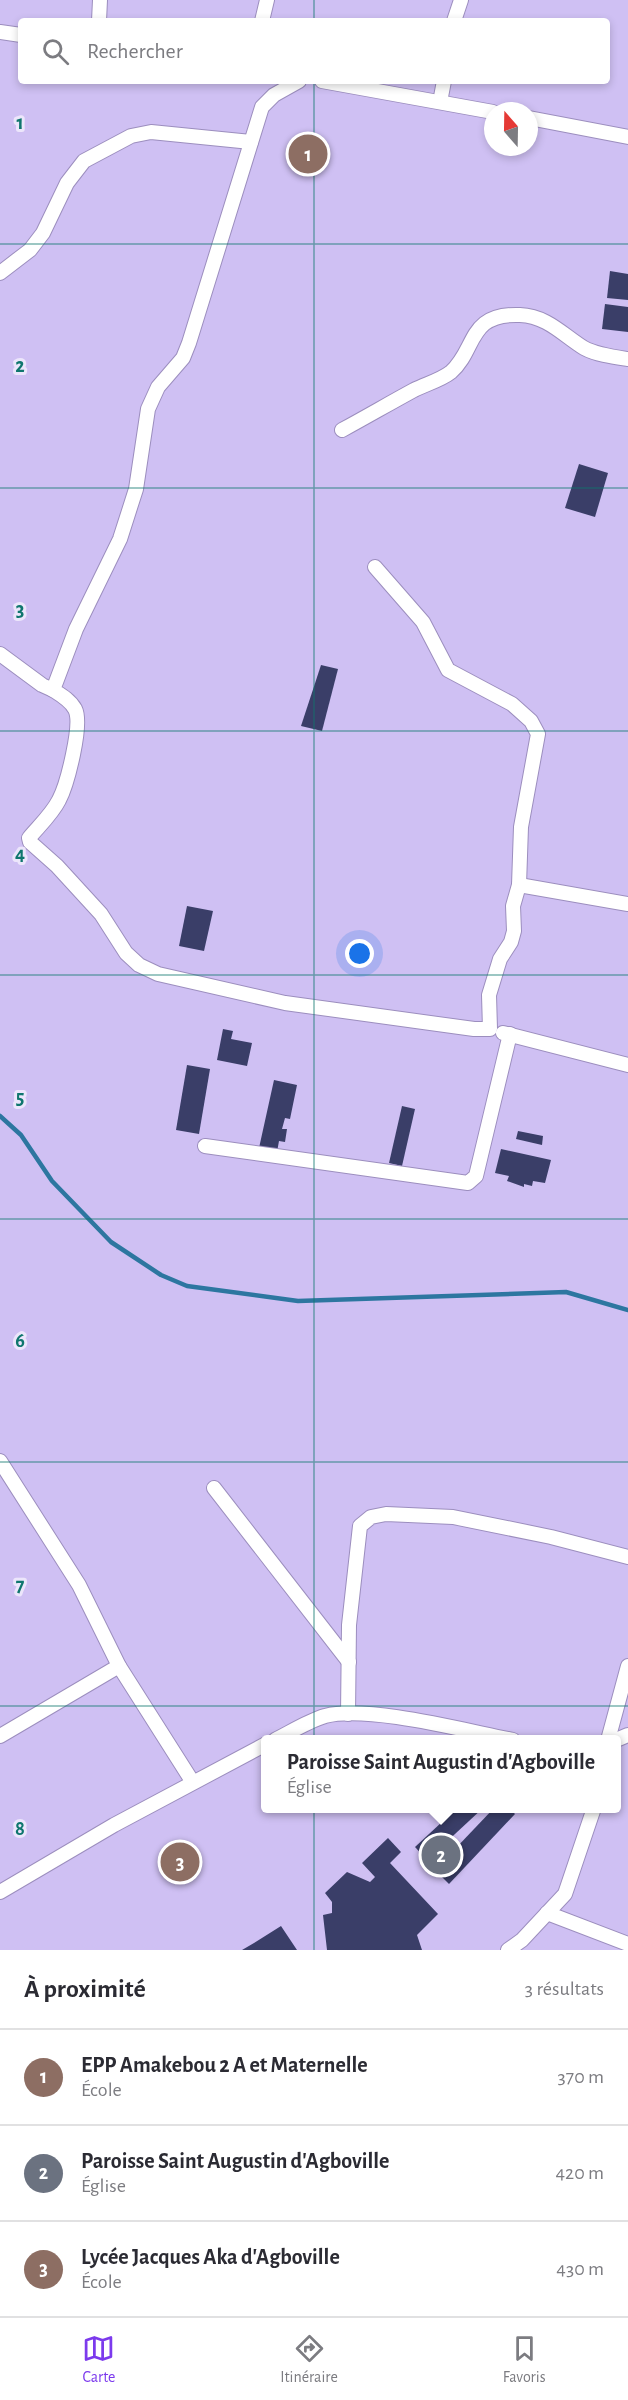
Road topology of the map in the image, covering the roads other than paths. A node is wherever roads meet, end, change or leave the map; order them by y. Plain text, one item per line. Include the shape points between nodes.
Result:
1 (100, 0) edge
2 (267, 0) edge
3 (461, 0) edge
4 (99, 18) edge
5 (263, 18) edge
6 (455, 18) edge
7 (0, 32) edge
8 (18, 35) edge
9 (294, 84) edge
10 (339, 84) edge
11 (443, 84) edge
12 (440, 102) junction
13 (484, 110) edge
14 (538, 120) edge
15 (628, 137) edge
16 (251, 142) junction
17 (0, 273) edge
18 (628, 359) edge
19 (342, 430) dead end
20 (375, 567) dead end
21 (0, 654) edge
22 (53, 690) junction
23 (519, 885) junction
24 (628, 904) edge
25 (490, 1029) junction
26 (510, 1034) junction
27 (628, 1065) edge
28 (205, 1146) dead end
29 (0, 1461) edge
30 (214, 1488) dead end
31 (628, 1557) edge
32 (349, 1662) junction
33 (119, 1666) junction
34 (628, 1666) edge
35 (348, 1714) junction
36 (286, 1735) edge
37 (487, 1735) edge
38 (609, 1735) edge
39 (0, 1737) edge
40 (261, 1746) edge
41 (192, 1781) junction
42 (593, 1813) edge
43 (0, 1893) edge
44 (548, 1913) junction
45 (628, 1944) edge
46 (508, 1950) edge

1 - 4 street
2 - 5 street
3 - 6 street
7 - 8 street
9 - 16 street via 262,107
10 - 12 street
11 - 12 street
12 - 13 street
14 - 15 street
16 - 17 street via 152,132 130,136 84,161 67,183 43,233 30,250
16 - 22 street via 189,344 183,358 158,387 148,409 136,489 120,539 76,629
18 - 19 street via 585,348 563,330 539,318 500,317 483,325 452,371
20 - 23 street via 423,622 448,670 512,704 531,721 538,734 521,827
21 - 22 street
22 - 25 street via 75,709 76,736 58,802 30,842 100,914 126,953 139,965 158,975 285,1003
23 - 24 street
23 - 25 street via 513,906 511,942 500,959 489,995
25 - 26 street
26 - 27 street
26 - 28 street via 476,1176 468,1183
29 - 33 street via 79,1585
30 - 32 street
31 - 32 street via 453,1517 371,1517 360,1526
32 - 35 street
33 - 39 street
33 - 41 street
34 - 38 street
35 - 36 street via 326,1716
35 - 37 street via 387,1716
40 - 41 street
41 - 43 street
42 - 44 street via 566,1893
44 - 45 street
44 - 46 street

